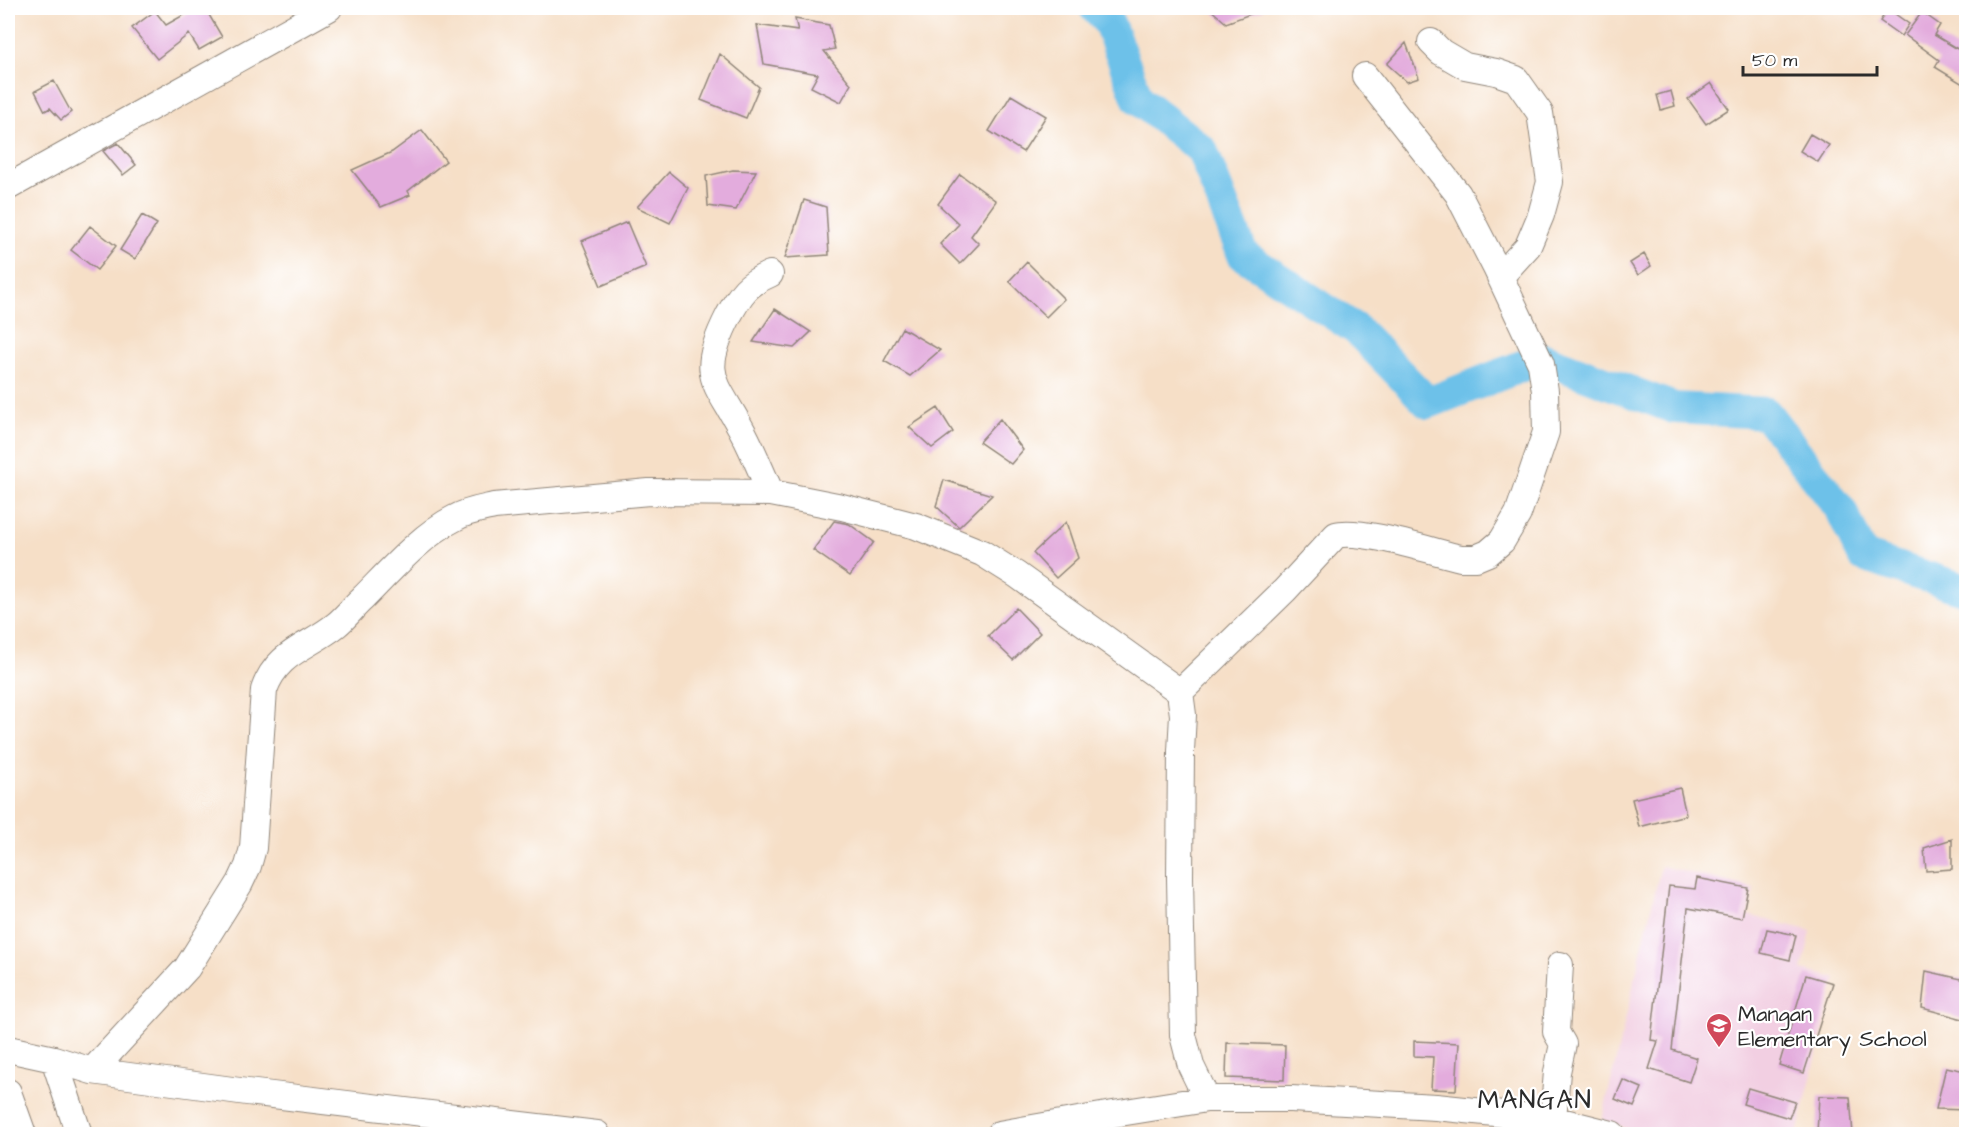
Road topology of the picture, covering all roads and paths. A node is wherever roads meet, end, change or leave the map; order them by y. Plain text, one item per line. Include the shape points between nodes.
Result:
1 (328, 8) edge
2 (1431, 42) dead end
3 (1365, 76) dead end
4 (8, 187) edge
5 (770, 274) dead end
6 (1500, 277) junction
7 (771, 494) junction
8 (1180, 692) junction
9 (1560, 965) dead end
10 (8, 1049) edge
11 (54, 1059) junction
12 (92, 1071) junction
13 (8, 1092) edge
14 (1207, 1099) junction
15 (1553, 1119) junction
16 (23, 1134) edge
17 (79, 1134) edge
18 (597, 1134) edge
19 (999, 1134) edge
20 (1612, 1134) edge

1 - 4 street
2 - 6 street via 1465,66 1516,79 1540,113 1550,182 1528,246
3 - 6 street via 1458,194
5 - 7 street via 746,287 739,297 711,365 719,393 744,433
6 - 8 street via 1541,364 1546,432 1518,514 1502,541 1476,558 1461,558 1345,532 1336,535
7 - 8 street via 916,526 982,553
7 - 12 street via 649,492 472,511 440,527 338,624 287,656 274,668 264,690 253,848 248,866 186,968
8 - 14 street via 1183,1035 1191,1066
9 - 15 street via 1556,1032 1563,1044
10 - 11 street
11 - 12 street
11 - 17 street
12 - 18 street
13 - 16 street
14 - 15 street via 1436,1107
14 - 19 street
15 - 20 street

